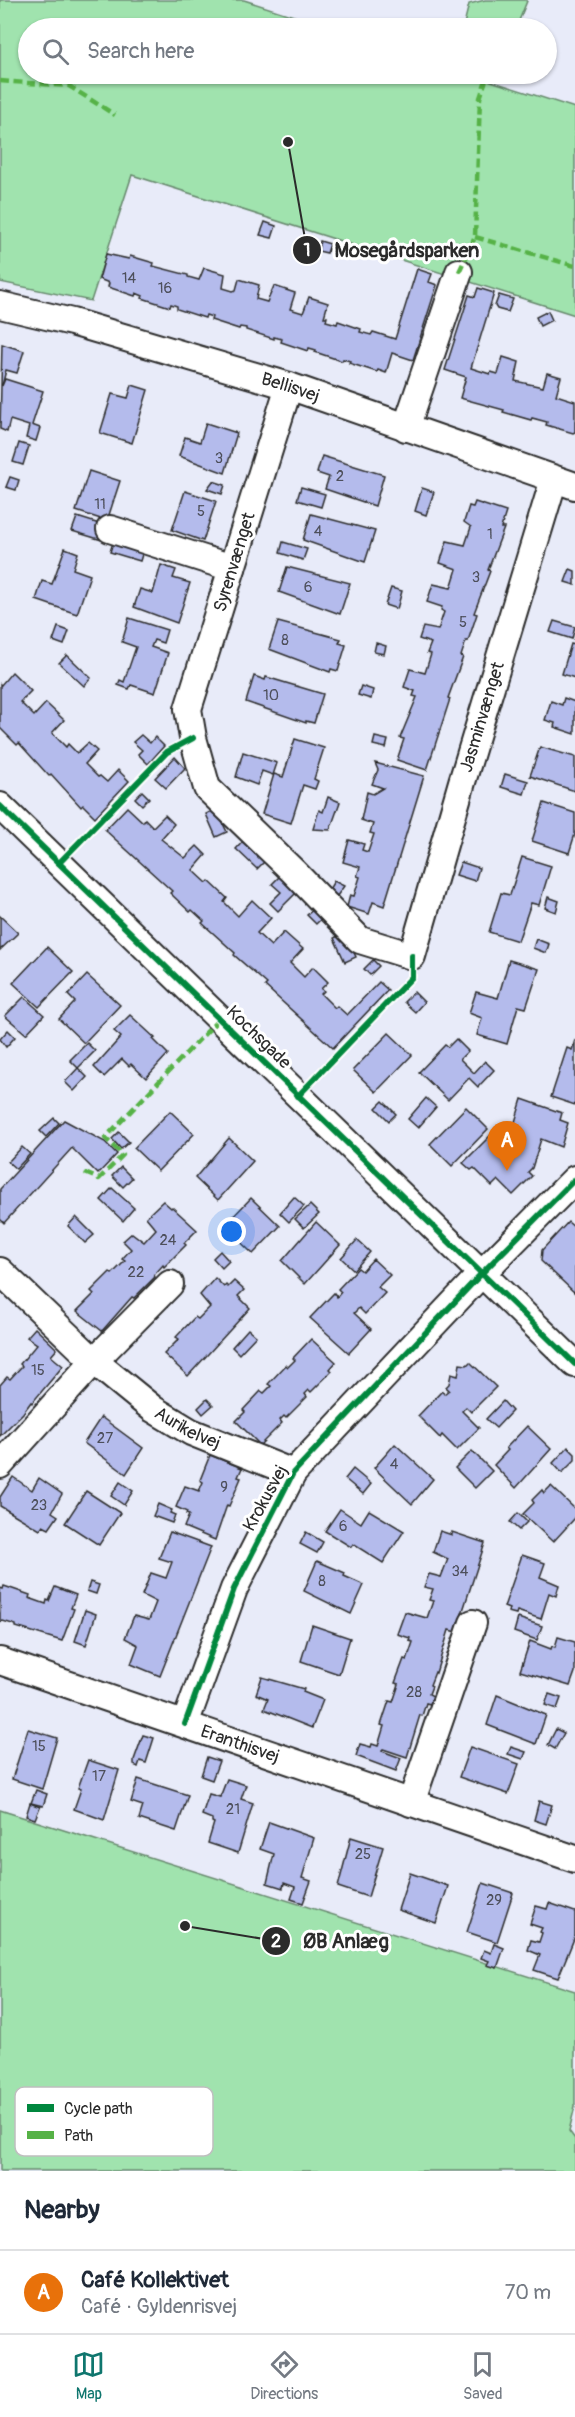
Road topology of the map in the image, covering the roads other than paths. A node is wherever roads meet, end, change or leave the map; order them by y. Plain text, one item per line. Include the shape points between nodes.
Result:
1 (459, 272) dead end
2 (0, 305) edge
3 (289, 386) junction
4 (406, 428) junction
5 (565, 482) edge
6 (110, 530) dead end
7 (232, 568) junction
8 (0, 806) edge
9 (411, 956) joint
10 (575, 1179) edge
11 (0, 1271) edge
12 (482, 1273) junction
13 (170, 1284) dead end
14 (94, 1362) junction
15 (575, 1364) edge
16 (0, 1465) edge
17 (293, 1473) junction
18 (473, 1623) dead end
19 (0, 1661) edge
20 (185, 1724) junction
21 (411, 1803) junction
22 (575, 1859) edge

1 - 4 street
2 - 3 street, Bellisvej via 72,322
3 - 4 street, Bellisvej
3 - 7 street, Syrenvænget
4 - 5 street, Bellisvej
5 - 9 street, Jasminvænget via 462,782
6 - 7 street
7 - 9 street, Syrenvænget via 188,709 207,788 360,940
8 - 12 street, Kochsgade
10 - 12 street, Krokusvej
11 - 14 street, Aurikelvej
12 - 15 street, Kochsgade
12 - 17 street, Krokusvej
13 - 14 street
14 - 16 street
14 - 17 street, Aurikelvej via 153,1409 191,1432
17 - 20 street, Krokusvej via 234,1589
18 - 21 street
19 - 20 street, Eranthisvej
20 - 21 street, Eranthisvej
21 - 22 street, Eranthisvej

